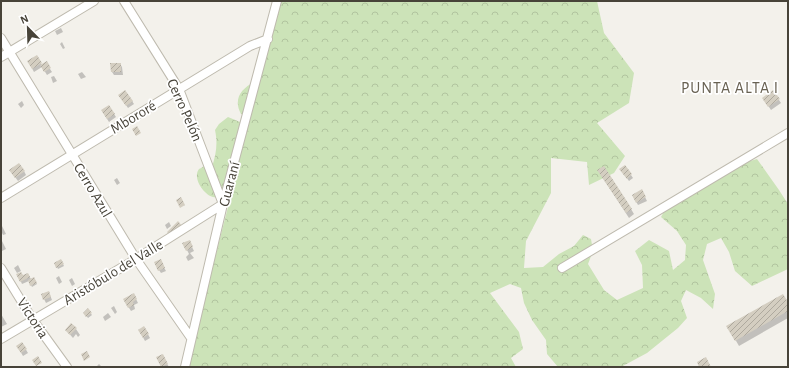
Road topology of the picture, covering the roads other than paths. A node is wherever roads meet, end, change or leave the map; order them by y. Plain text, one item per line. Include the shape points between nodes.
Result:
1 (94, 1) edge
2 (124, 1) edge
3 (277, 1) edge
4 (1, 38) edge
5 (268, 39) junction
6 (10, 52) junction
7 (1, 57) edge
8 (179, 90) junction
9 (788, 133) edge
10 (72, 154) junction
11 (1, 198) edge
12 (223, 204) junction
13 (136, 259) junction
14 (1, 268) edge
15 (562, 268) dead end
16 (33, 320) junction
17 (191, 338) junction
18 (1, 339) edge
19 (67, 367) edge
20 (185, 367) edge

1 - 6 street
2 - 8 street, Cerro Pelón
3 - 5 street, Guaraní
4 - 6 street, Cerro Azul
5 - 8 street, Mbororé via 250,46
5 - 12 street, Guaraní
6 - 7 street
6 - 10 street, Cerro Azul
8 - 10 street, Mbororé
8 - 12 street, Cerro Pelón
9 - 15 street
10 - 11 street, Mbororé
10 - 13 street, Cerro Azul
12 - 13 street, Aristóbulo del Valle
12 - 17 street, Guaraní
13 - 16 street, Aristóbulo del Valle
13 - 17 street, Cerro Azul
14 - 16 street, Victoria
16 - 18 street, Aristóbulo del Valle
16 - 19 street, Victoria
17 - 20 street, Guaraní

